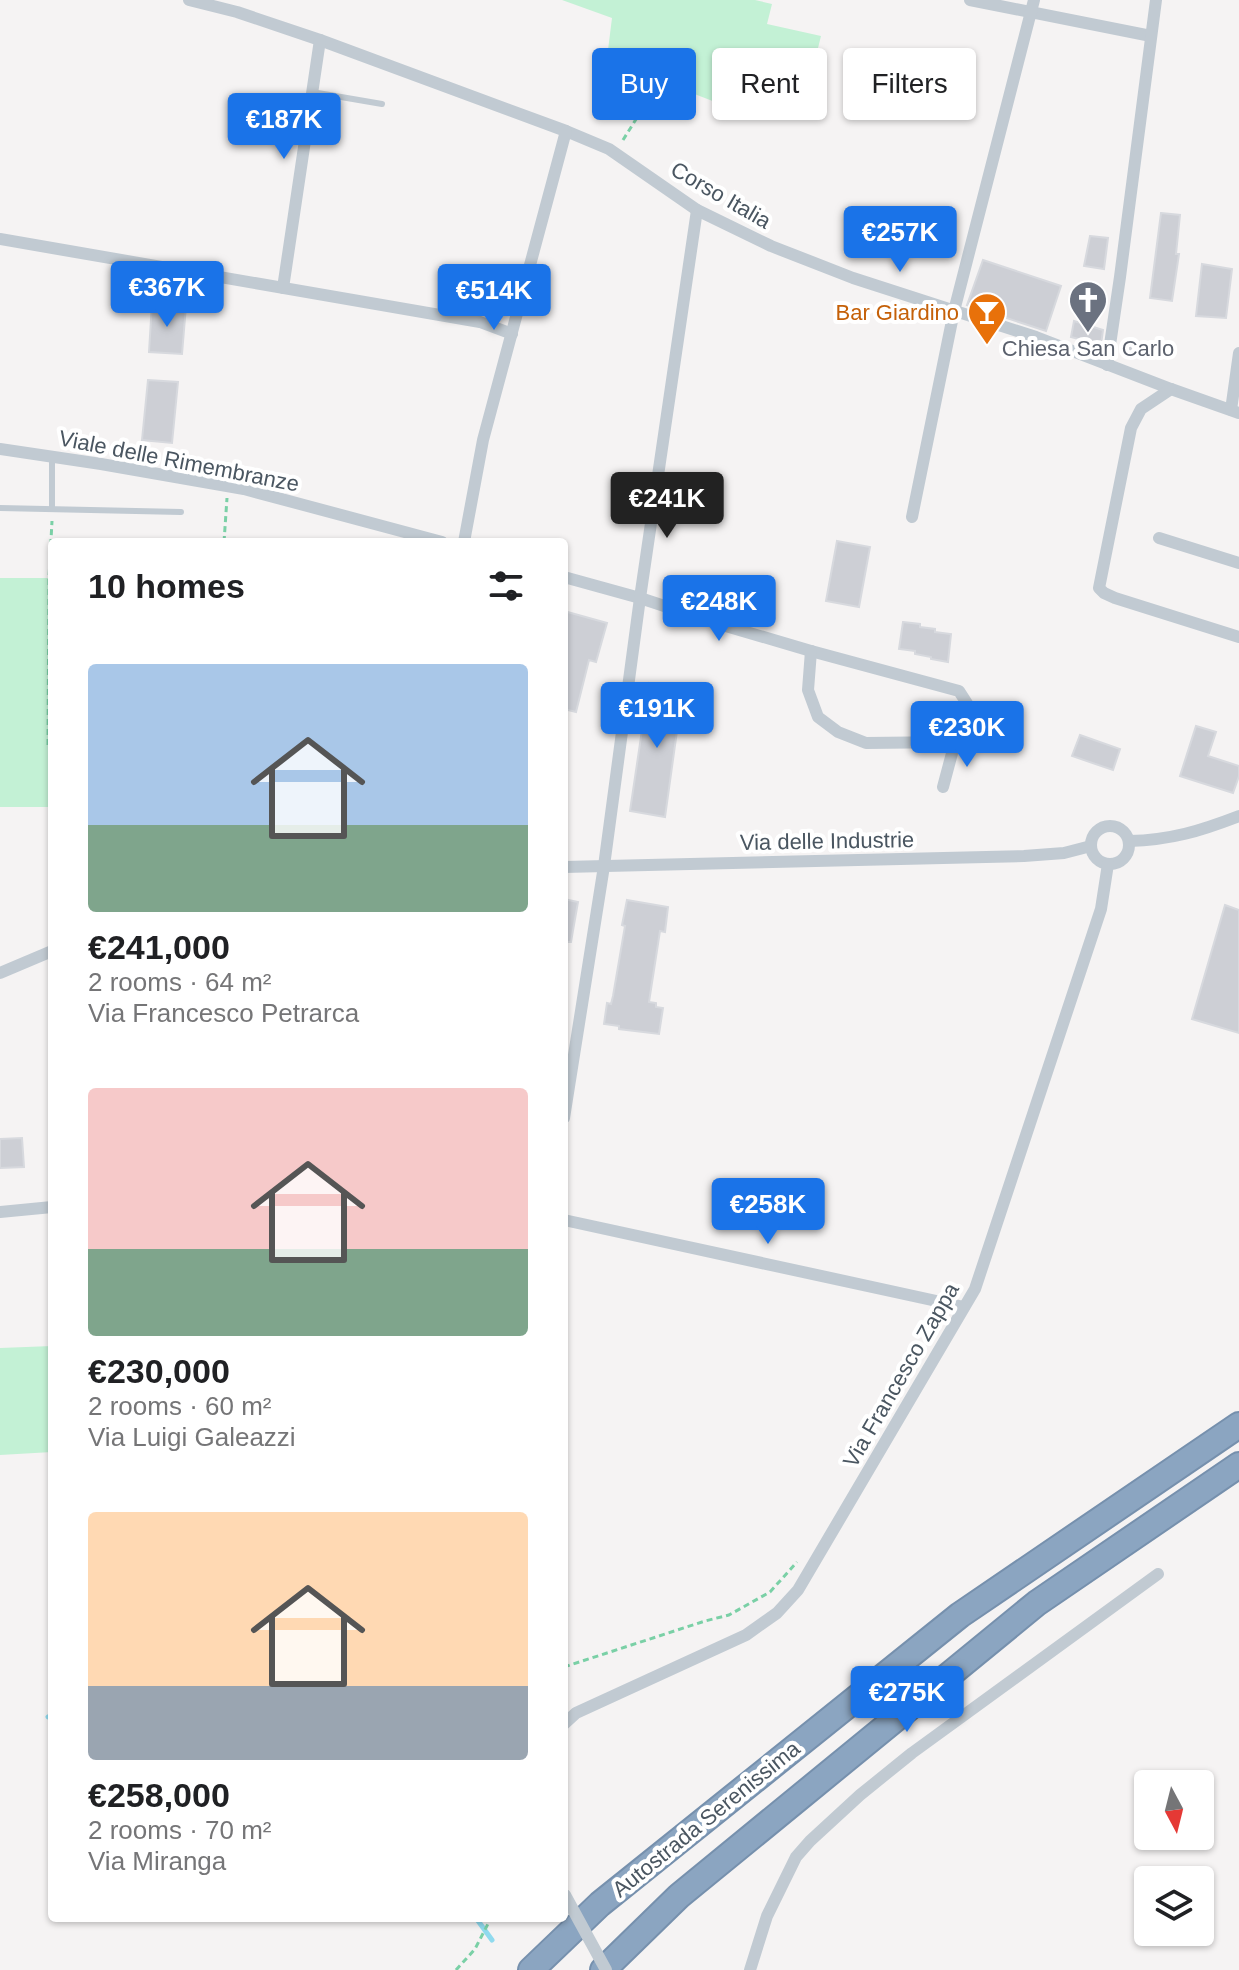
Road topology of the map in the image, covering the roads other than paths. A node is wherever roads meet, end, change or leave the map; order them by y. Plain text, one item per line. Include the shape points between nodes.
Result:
1 (189, 0) edge
2 (970, 0) edge
3 (1156, 0) edge
4 (1033, 6) edge
5 (1151, 36) junction
6 (320, 40) junction
7 (312, 92) junction
8 (382, 104) dead end
9 (566, 131) junction
10 (697, 210) junction
11 (0, 239) edge
12 (283, 288) junction
13 (954, 311) junction
14 (512, 334) junction
15 (1239, 353) edge
16 (1107, 365) junction
17 (1171, 389) junction
18 (1235, 412) edge
19 (0, 449) edge
20 (52, 457) junction
21 (0, 508) edge
22 (52, 509) junction
23 (181, 512) dead end
24 (912, 517) dead end
25 (427, 538) edge
26 (465, 538) edge
27 (1159, 538) dead end
28 (1239, 563) edge
29 (568, 578) edge
30 (640, 598) junction
31 (1239, 637) edge
32 (811, 651) junction
33 (955, 742) junction
34 (943, 787) dead end
35 (1239, 816) edge
36 (1129, 841) junction
37 (1091, 846) junction
38 (1108, 864) junction
39 (604, 866) junction
40 (568, 867) edge
41 (48, 953) edge
42 (0, 973) edge
43 (568, 1093) edge
44 (48, 1207) edge
45 (0, 1212) edge
46 (568, 1221) edge
47 (964, 1307) junction
48 (1239, 1425) edge
49 (1239, 1465) edge
50 (1158, 1574) dead end
51 (568, 1720) edge
52 (568, 1900) edge
53 (531, 1970) edge
54 (605, 1970) edge
55 (750, 1970) edge

1 - 6 street, Corso Italia
2 - 4 street
3 - 5 street
4 - 5 street
4 - 13 street
5 - 16 street
6 - 7 street
6 - 9 street, Corso Italia
7 - 8 lane
7 - 12 street
9 - 10 street, Corso Italia via 615,153
9 - 14 street
10 - 13 street, Corso Italia via 771,246
10 - 30 street
11 - 12 street
12 - 14 street via 480,322
13 - 16 street, Corso Italia
13 - 24 street
14 - 26 street via 483,440
15 - 18 street
16 - 17 street, Corso Italia
17 - 18 street, Corso Italia
17 - 31 street via 1141,409 1131,428 1099,588 1115,598
19 - 20 street, Viale delle Rimembranze
20 - 22 lane
20 - 25 street, Viale delle Rimembranze via 244,489
21 - 22 lane
22 - 23 lane
27 - 28 street
29 - 30 street
30 - 32 street
30 - 39 street
32 - 33 street via 959,691 968,705
32 - 33 street via 808,690 818,717 838,732 866,743
33 - 34 street
35 - 36 street, Via delle Industrie via 1156,841
36 - 37 street, Via delle Industrie via 1119,828 1108,826 1094,835
36 - 38 street via 1124,858
37 - 38 street via 1098,860
37 - 39 street, Via delle Industrie via 1024,856
38 - 47 street, Via Francesco Zappa via 1101,909 975,1289
39 - 40 street, Via delle Industrie
39 - 43 street
41 - 42 street
44 - 45 street
46 - 47 street
47 - 51 street, Via Francesco Zappa via 798,1590 777,1613 746,1635
48 - 53 highway, Autostrada Serenissima via 960,1615 600,1904
49 - 54 highway, Autostrada Serenissima via 1037,1603 679,1896
50 - 55 street via 912,1753 810,1841 796,1857 767,1916
52 - 54 street, bridge

